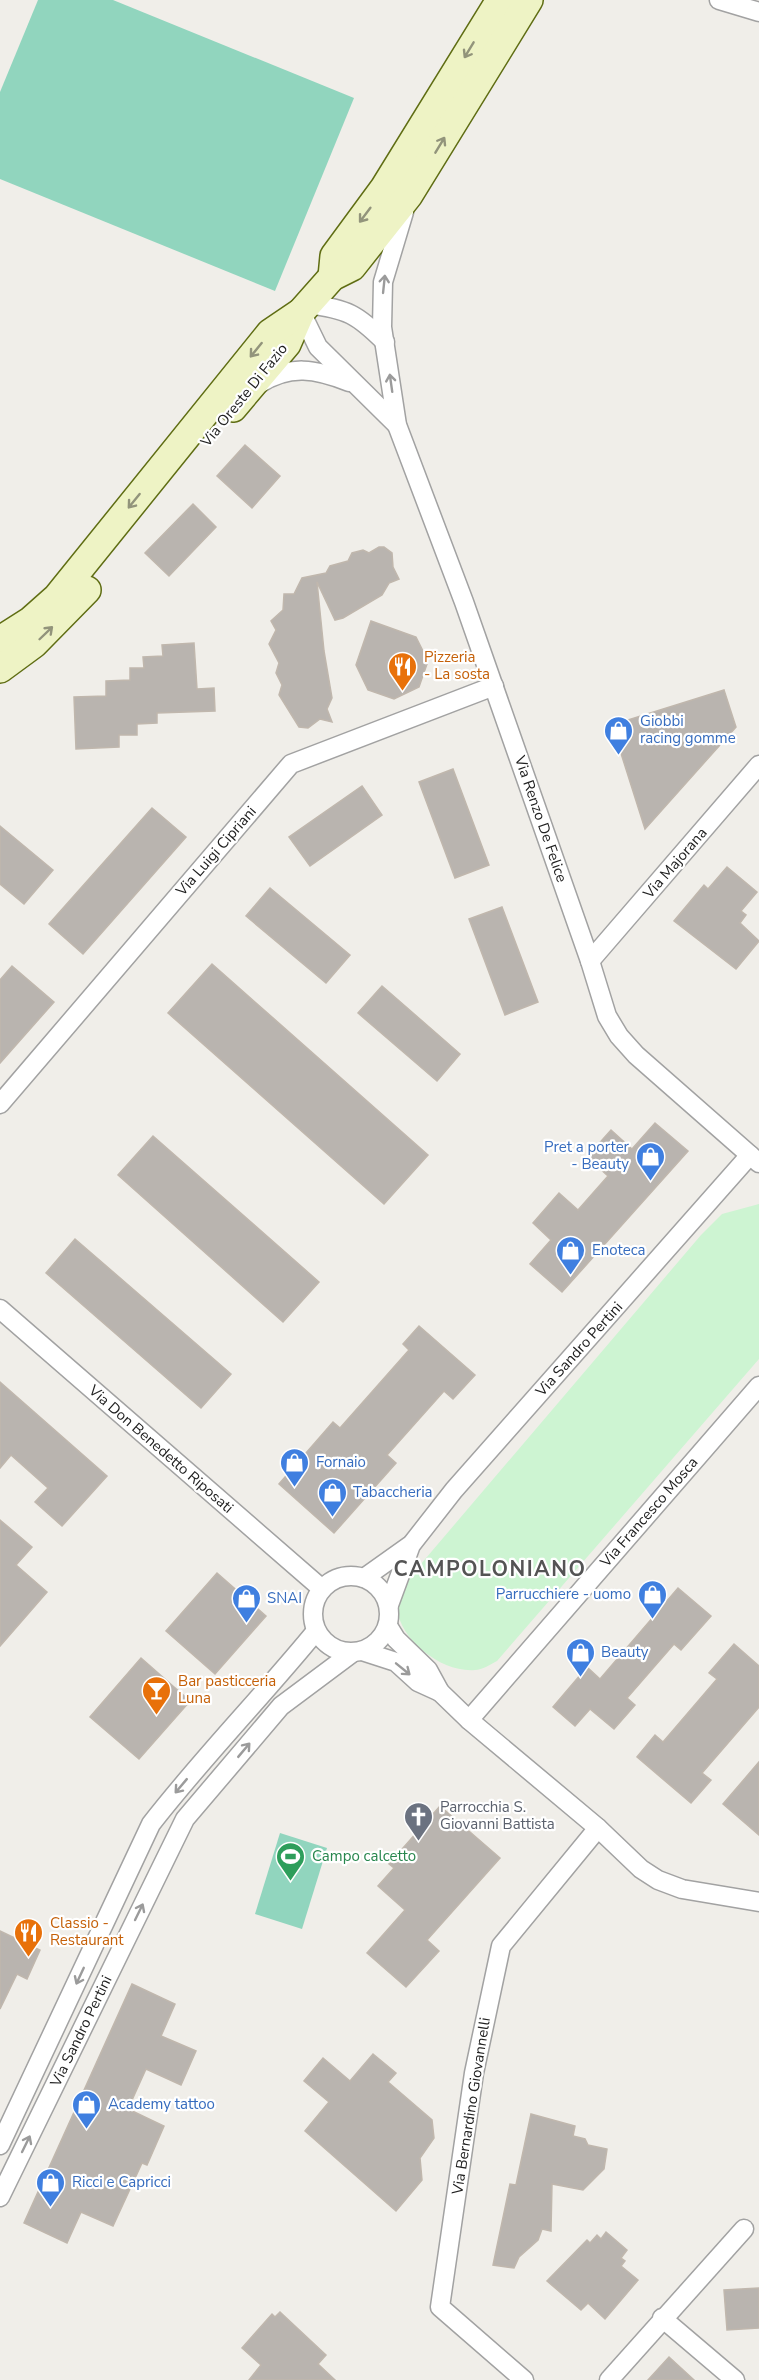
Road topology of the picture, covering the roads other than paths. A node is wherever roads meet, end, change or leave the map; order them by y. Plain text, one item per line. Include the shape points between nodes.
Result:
1 (500, 0) edge
2 (529, 0) edge
3 (719, 0) edge
4 (759, 12) edge
5 (410, 195) junction
6 (332, 277) junction
7 (304, 308) junction
8 (385, 342) junction
9 (352, 383) junction
10 (244, 393) junction
11 (397, 425) junction
12 (0, 640) edge
13 (0, 669) edge
14 (494, 686) junction
15 (759, 765) edge
16 (590, 961) junction
17 (0, 1104) edge
18 (754, 1159) edge
19 (0, 1310) edge
20 (759, 1386) edge
21 (411, 1545) junction
22 (364, 1578) junction
23 (321, 1588) junction
24 (388, 1605) junction
25 (388, 1626) junction
26 (316, 1631) junction
27 (357, 1652) junction
28 (440, 1692) junction
29 (469, 1720) junction
30 (598, 1828) junction
31 (759, 1902) edge
32 (0, 2145) edge
33 (0, 2197) edge
34 (744, 2229) dead end
35 (662, 2318) junction
36 (524, 2380) edge
37 (609, 2380) edge
38 (735, 2380) edge

1 -> 6 street via 384,189 334,256
5 -> 2 street
3 - 4 street
5 - 6 street via 352,267
8 -> 5 street via 383,282
6 - 7 street
7 - 8 street via 339,308 364,320
7 - 9 street via 318,347
7 - 10 street, Via Oreste Di Fazio via 287,344
7 -> 12 street, Via Oreste Di Fazio via 270,333 57,597
11 -> 8 street
9 - 10 street via 302,369 273,375
9 - 11 street
13 -> 10 street, Via Oreste Di Fazio via 72,608
11 - 14 street, Via Renzo De Felice
14 - 16 street, Via Renzo De Felice
14 - 17 street, Via Luigi Cipriani via 291,764
15 - 16 street, Via Majorana
16 - 18 street, Via Renzo De Felice via 607,1016 619,1036
18 - 21 street, Via Sandro Pertini via 454,1490
19 - 23 street, Via Don Benedetto Riposati
20 - 29 street, Via Francesco Mosca
21 - 22 street, Via Sandro Pertini
21 - 24 street, Via Sandro Pertini
22 - 23 street via 341,1576
22 - 24 street via 379,1588
23 - 26 street via 312,1609
24 - 25 street
25 - 27 street via 382,1637
25 - 28 street via 428,1670
26 - 27 street via 330,1647
26 -> 32 street, Via Sandro Pertini via 265,1694 181,1784 151,1824
27 -> 28 street via 396,1662 418,1682
33 -> 27 street, Via Sandro Pertini via 185,1820 281,1706
28 - 29 street
29 - 30 street
30 - 31 street via 657,1880 682,1889
30 - 36 street, Via Bernardino Giovannelli via 501,1946 474,2073 440,2307
34 - 35 street
35 - 37 street
35 - 38 street

